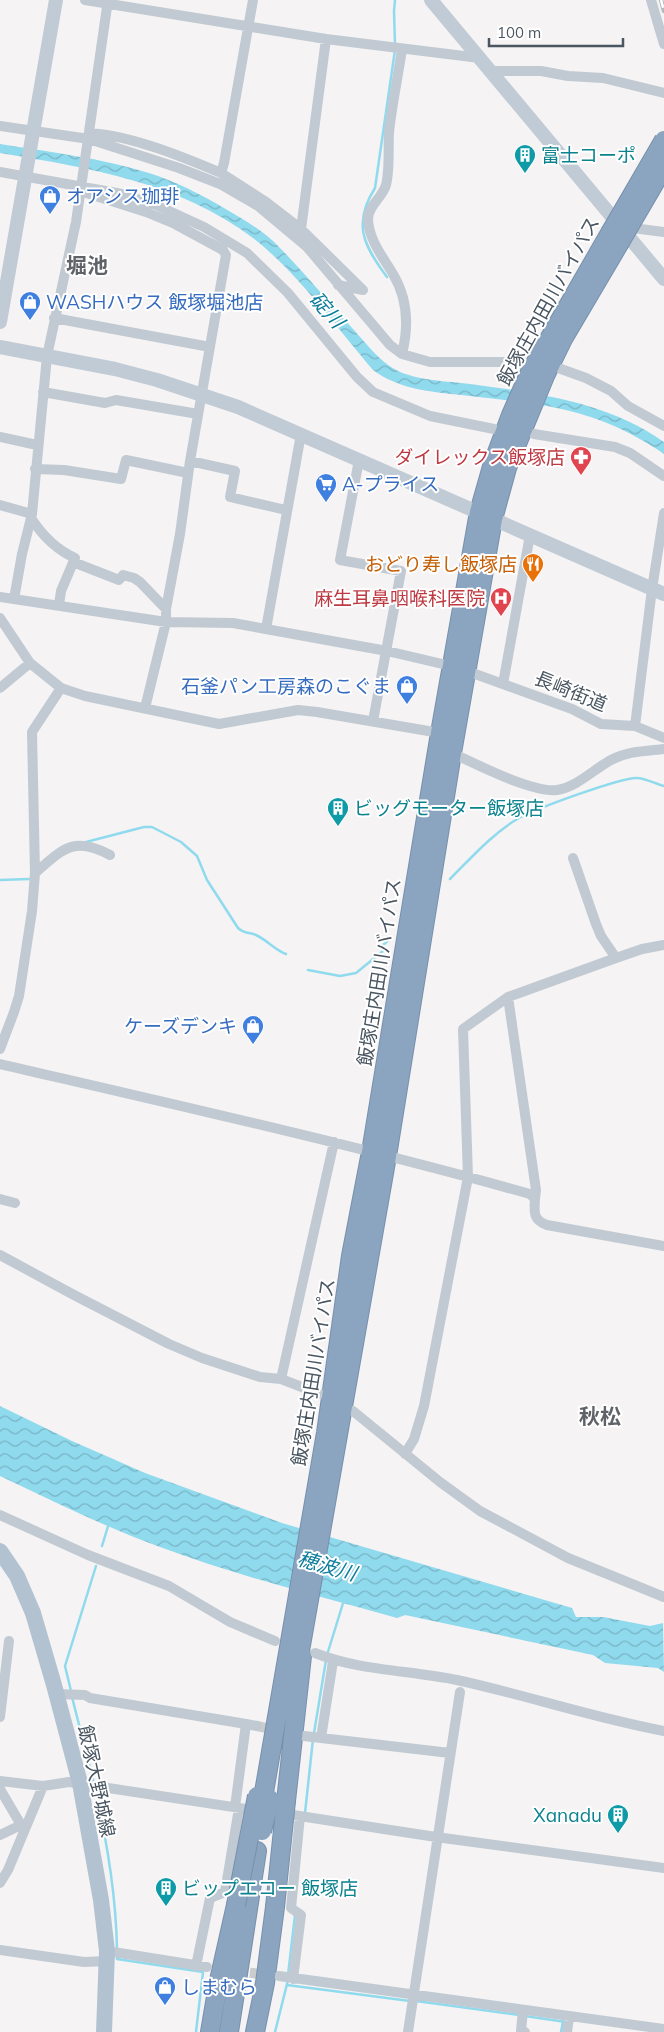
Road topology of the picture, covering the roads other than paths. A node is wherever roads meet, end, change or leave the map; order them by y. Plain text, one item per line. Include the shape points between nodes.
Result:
1 (56, 0) edge
2 (85, 0) edge
3 (253, 0) edge
4 (431, 0) edge
5 (651, 0) edge
6 (108, 2) edge
7 (248, 26) junction
8 (326, 39) junction
9 (664, 44) edge
10 (398, 49) junction
11 (480, 58) junction
12 (492, 71) junction
13 (664, 93) edge
14 (0, 126) edge
15 (33, 132) junction
16 (89, 138) junction
17 (664, 140) edge
18 (664, 167) edge
19 (0, 172) edge
20 (220, 173) junction
21 (26, 175) junction
22 (81, 187) junction
23 (301, 229) junction
24 (664, 232) edge
25 (617, 235) junction
26 (664, 279) edge
27 (338, 285) junction
28 (54, 318) junction
29 (0, 322) edge
30 (0, 347) edge
31 (210, 347) junction
32 (402, 354) junction
33 (47, 356) junction
34 (539, 370) junction
35 (43, 392) junction
36 (202, 394) junction
37 (198, 414) junction
38 (664, 426) edge
39 (494, 429) dead end
40 (300, 434) junction
41 (534, 434) dead end
42 (0, 437) edge
43 (37, 445) junction
44 (359, 460) junction
45 (190, 461) junction
46 (35, 469) junction
47 (188, 474) junction
48 (664, 476) edge
49 (0, 505) edge
50 (286, 510) junction
51 (664, 513) edge
52 (31, 516) junction
53 (486, 516) junction
54 (530, 535) junction
55 (73, 562) junction
56 (658, 591) edge
57 (0, 597) edge
58 (14, 599) junction
59 (59, 606) junction
60 (166, 609) junction
61 (0, 618) edge
62 (166, 622) junction
63 (266, 629) junction
64 (387, 651) junction
65 (30, 663) junction
66 (459, 668) junction
67 (503, 684) junction
68 (0, 688) edge
69 (61, 688) junction
70 (145, 708) junction
71 (373, 721) junction
72 (635, 726) junction
73 (440, 733) junction
74 (664, 738) edge
75 (664, 750) edge
76 (452, 753) junction
77 (110, 855) dead end
78 (573, 858) dead end
79 (35, 873) junction
80 (664, 945) edge
81 (616, 958) junction
82 (508, 997) junction
83 (0, 1049) edge
84 (0, 1064) edge
85 (334, 1142) junction
86 (379, 1154) junction
87 (468, 1177) junction
88 (0, 1199) edge
89 (535, 1199) junction
90 (15, 1203) dead end
91 (664, 1246) edge
92 (0, 1255) edge
93 (281, 1378) junction
94 (320, 1394) dead end
95 (353, 1411) dead end
96 (405, 1454) junction
97 (0, 1515) edge
98 (0, 1551) edge
99 (664, 1597) edge
100 (299, 1627) junction
101 (9, 1641) dead end
102 (275, 1641) dead end
103 (3, 1664) edge
104 (460, 1692) dead end
105 (60, 1694) junction
106 (0, 1717) edge
107 (246, 1724) junction
108 (257, 1726) tunnel mouth
109 (664, 1731) edge
110 (450, 1753) junction
111 (0, 1781) edge
112 (83, 1784) junction
113 (43, 1786) junction
114 (0, 1790) edge
115 (269, 1799) junction
116 (237, 1808) junction
117 (303, 1817) junction
118 (23, 1828) junction
119 (0, 1835) edge
120 (436, 1837) junction
121 (664, 1868) edge
122 (0, 1883) edge
123 (243, 1905) junction
124 (0, 1950) edge
125 (112, 1955) junction
126 (412, 1999) junction
127 (523, 2014) junction
128 (569, 2017) junction
129 (664, 2029) edge
130 (104, 2032) edge
131 (210, 2032) edge
132 (229, 2032) edge
133 (255, 2032) edge
134 (408, 2032) edge
135 (525, 2032) edge
136 (567, 2032) edge

1 - 15 street
2 - 6 street
3 - 7 street
4 - 11 street
5 - 9 street
6 - 7 street
6 - 16 street
7 - 8 street
7 - 20 street
8 - 10 street
8 - 23 street
10 - 11 street
10 - 32 street via 386,185 370,208 368,218 377,250 403,296 407,334
11 - 12 street
12 - 13 street via 603,78
12 - 25 street
14 - 15 street
15 - 16 street
15 - 21 street
16 - 20 street via 102,134 174,154
16 - 22 street
16 - 27 street via 220,184 258,206 307,247
17 - 25 highway, 飯塚庄内田川バイパス, bridge
18 - 25 highway, 飯塚庄内田川バイパス, bridge
19 - 21 street
20 - 23 street
21 - 22 street
21 - 29 street
22 - 28 street
22 - 31 street via 175,224 224,250 227,260
22 - 39 street via 122,194 174,212 247,253 288,293 373,392 430,416
23 - 27 street via 363,290
24 - 25 street
25 - 26 street
25 - 34 highway, 飯塚庄内田川バイパス
27 - 32 street via 390,345
28 - 31 street
28 - 33 street
30 - 33 street
31 - 36 street
32 - 34 street via 430,362
33 - 35 street
33 - 36 street via 123,371
34 - 38 street via 586,378
34 - 53 highway, 飯塚庄内田川バイパス via 519,416 506,468
35 - 37 street
35 - 43 street
36 - 37 street
36 - 40 street
37 - 45 street
40 - 44 street
40 - 50 street
41 - 48 street via 616,448 630,453
42 - 43 street
43 - 46 street
44 - 53 street
44 - 64 street via 340,560 401,571
45 - 47 street
45 - 50 street via 235,470 230,497
46 - 47 street via 121,479 126,460
46 - 52 street
47 - 60 street
49 - 52 street
50 - 63 street
51 - 56 street
52 - 55 street via 36,527 57,547 75,558
52 - 58 street
53 - 54 street
53 - 66 highway, 飯塚庄内田川バイパス
54 - 56 street
54 - 67 street
55 - 59 street via 61,591
55 - 60 street via 119,580 123,575 134,578
56 - 72 street
57 - 58 street, 長崎街道
58 - 59 street, 長崎街道
59 - 62 street, 長崎街道
60 - 62 street
61 - 65 street
62 - 63 street, 長崎街道 via 234,623
62 - 70 street
63 - 64 street, 長崎街道
64 - 66 street, 長崎街道
64 - 71 street
65 - 68 street
65 - 69 street
66 - 67 street, 長崎街道
66 - 73 highway, 飯塚庄内田川バイパス
66 - 76 highway, 飯塚庄内田川バイパス
67 - 72 street, 長崎街道 via 572,709 601,724
69 - 70 street
69 - 79 street via 32,732
70 - 71 street via 219,724 298,710
71 - 73 street
72 - 74 street, 長崎街道
73 - 76 street
73 - 86 highway, 飯塚庄内田川バイパス
75 - 76 street via 632,752 613,759 557,790 519,782
76 - 86 highway, 飯塚庄内田川バイパス
77 - 79 street via 86,845 66,848
78 - 81 street via 598,930
79 - 83 street via 18,996
80 - 81 street
81 - 82 street
82 - 87 street via 463,1030
82 - 89 street
84 - 85 street
85 - 86 street
85 - 93 street
86 - 87 street
86 - 100 highway, 飯塚庄内田川バイパス
87 - 89 street via 530,1194
87 - 96 street via 424,1406 414,1439
88 - 90 street
89 - 91 street via 534,1216 542,1223
92 - 93 street via 169,1344 260,1377
93 - 94 street
95 - 96 street
96 - 99 street via 480,1511 568,1558
97 - 102 street via 88,1555 169,1586 230,1622
98 - 105 main road, 飯塚大野城線 via 17,1576 33,1613
100 - 115 highway, 飯塚庄内田川バイパス
100 - 115 highway, 飯塚庄内田川バイパス via 268,1765
101 - 103 street
103 - 106 street
104 - 110 street
105 - 107 street via 79,1694
105 - 112 main road, 飯塚大野城線
107 - 108 street
107 - 116 street
109 - 110 street via 616,1722 457,1680 325,1658 312,1737
110 - 120 street
111 - 113 street
112 - 113 street via 69,1782
112 - 116 street
112 - 125 main road, 飯塚大野城線
113 - 118 street
114 - 118 street
115 - 123 highway, bridge
115 - 123 highway, 飯塚庄内田川バイパス
115 - 133 highway, bridge via 275,1907
116 - 117 street
116 - 125 street via 226,1892 210,1898 201,1967
117 - 120 street
117 - 126 street via 291,1908 301,1915 287,1977
118 - 119 street
118 - 122 street
120 - 121 street
120 - 126 street
123 - 131 highway via 218,1985
123 - 132 highway, 飯塚庄内田川バイパス
124 - 125 street via 84,1962
125 - 130 main road, 飯塚大野城線
126 - 127 street
126 - 134 street
127 - 128 street
127 - 135 street via 521,2032
128 - 129 street
128 - 136 street

